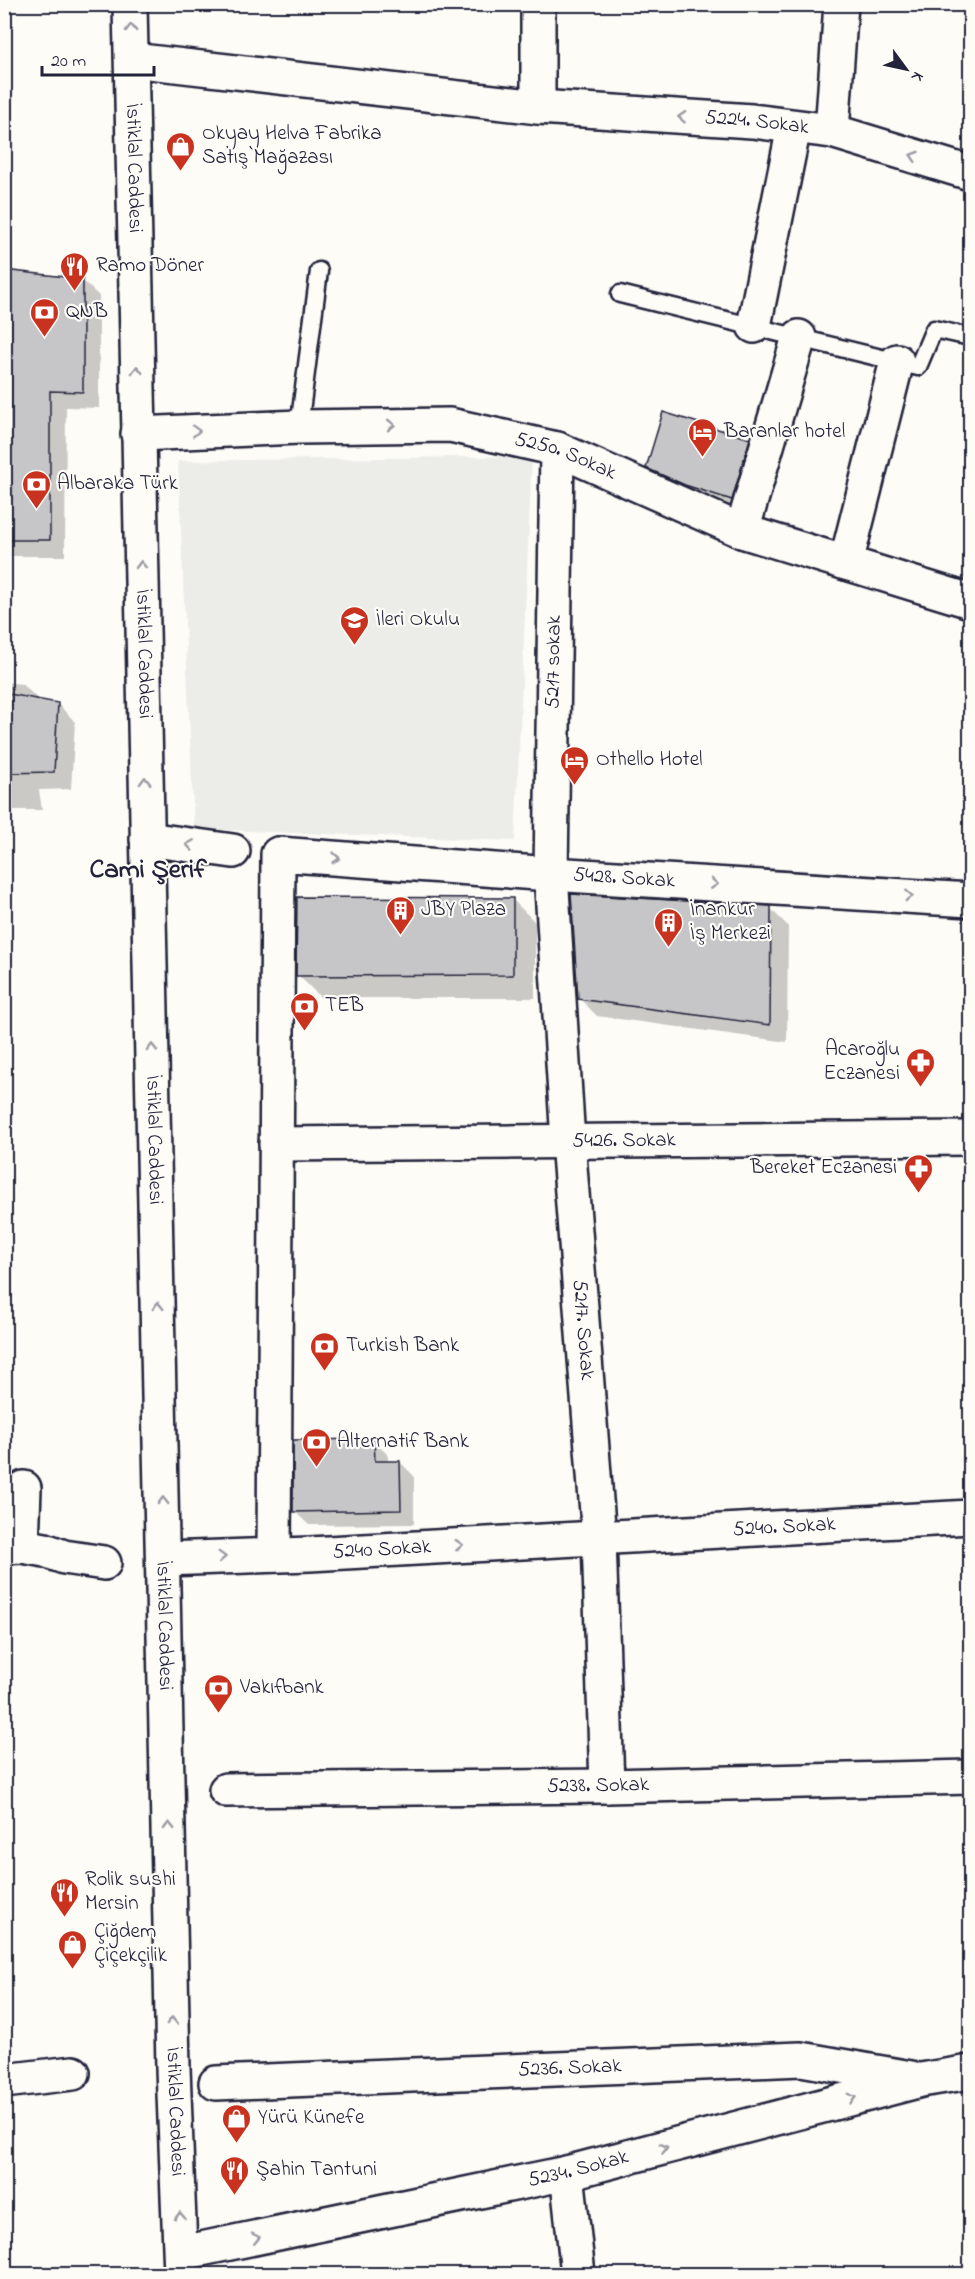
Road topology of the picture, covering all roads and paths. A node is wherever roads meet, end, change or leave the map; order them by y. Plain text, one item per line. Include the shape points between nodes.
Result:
1 (130, 4) edge
2 (538, 4) edge
3 (842, 4) edge
4 (132, 60) junction
5 (538, 107) junction
6 (794, 126) junction
7 (832, 131) junction
8 (970, 173) edge
9 (319, 271) dead end
10 (620, 294) dead end
11 (754, 326) junction
12 (799, 337) junction
13 (970, 337) edge
14 (897, 361) junction
15 (299, 427) junction
16 (138, 434) junction
17 (557, 449) junction
18 (742, 531) junction
19 (846, 563) junction
20 (970, 601) edge
21 (147, 839) junction
22 (234, 851) dead end
23 (551, 874) junction
24 (970, 900) edge
25 (970, 1138) edge
26 (568, 1141) junction
27 (276, 1144) junction
28 (24, 1488) dead end
29 (970, 1517) edge
30 (598, 1538) junction
31 (13, 1547) edge
32 (274, 1555) junction
33 (164, 1559) junction
34 (104, 1563) dead end
35 (970, 1777) edge
36 (607, 1786) junction
37 (226, 1790) dead end
38 (74, 2073) dead end
39 (921, 2080) junction
40 (970, 2080) edge
41 (4, 2081) edge
42 (216, 2083) dead end
43 (567, 2173) junction
44 (181, 2264) edge
45 (578, 2274) edge

4 -> 1 street, İstiklal Caddesi
2 - 5 street
3 - 7 street
4 - 5 street, 5224. Sokak
16 -> 4 street, İstiklal Caddesi
6 -> 5 street, 5224. Sokak
6 - 7 street, 5224. Sokak
6 - 11 street
8 -> 7 street, 5224. Sokak
9 - 15 lane
10 - 11 lane
11 - 12 lane
12 - 14 lane
12 - 18 street
13 - 14 lane via 934,329 918,367
14 - 19 street
16 -> 15 street, 5250. Sokak
15 -> 17 street, 5250. Sokak via 450,425
21 -> 16 street, İstiklal Caddesi
17 - 18 street, 5250. Sokak
17 - 23 street, 5217 sokak
18 - 19 street, 5250. Sokak
19 - 20 street, 5250. Sokak
22 -> 21 street
33 -> 21 street, İstiklal Caddesi
23 -> 24 street, 5428. Sokak
23 - 26 street, 5217. Sokak
27 -> 23 street, 5428. Sokak via 278,854
25 - 26 street, 5426. Sokak
26 - 27 street, 5426. Sokak
26 - 30 street, 5217. Sokak
27 - 32 street
28 - 31 street
29 - 30 street, 5240. Sokak
32 -> 30 street, 5240 Sokak
30 - 36 street, 5217. Sokak
31 - 34 street
33 -> 32 street, 5240 Sokak
44 -> 33 street, İstiklal Caddesi via 173,2068
35 - 36 street, 5238. Sokak
36 - 37 street, 5238. Sokak
38 - 41 street
39 - 40 street, 5234. Sokak
39 - 42 street, 5236. Sokak via 801,2059
43 -> 39 street, 5234. Sokak
44 -> 43 street, 5234. Sokak via 289,2231
43 - 45 street

